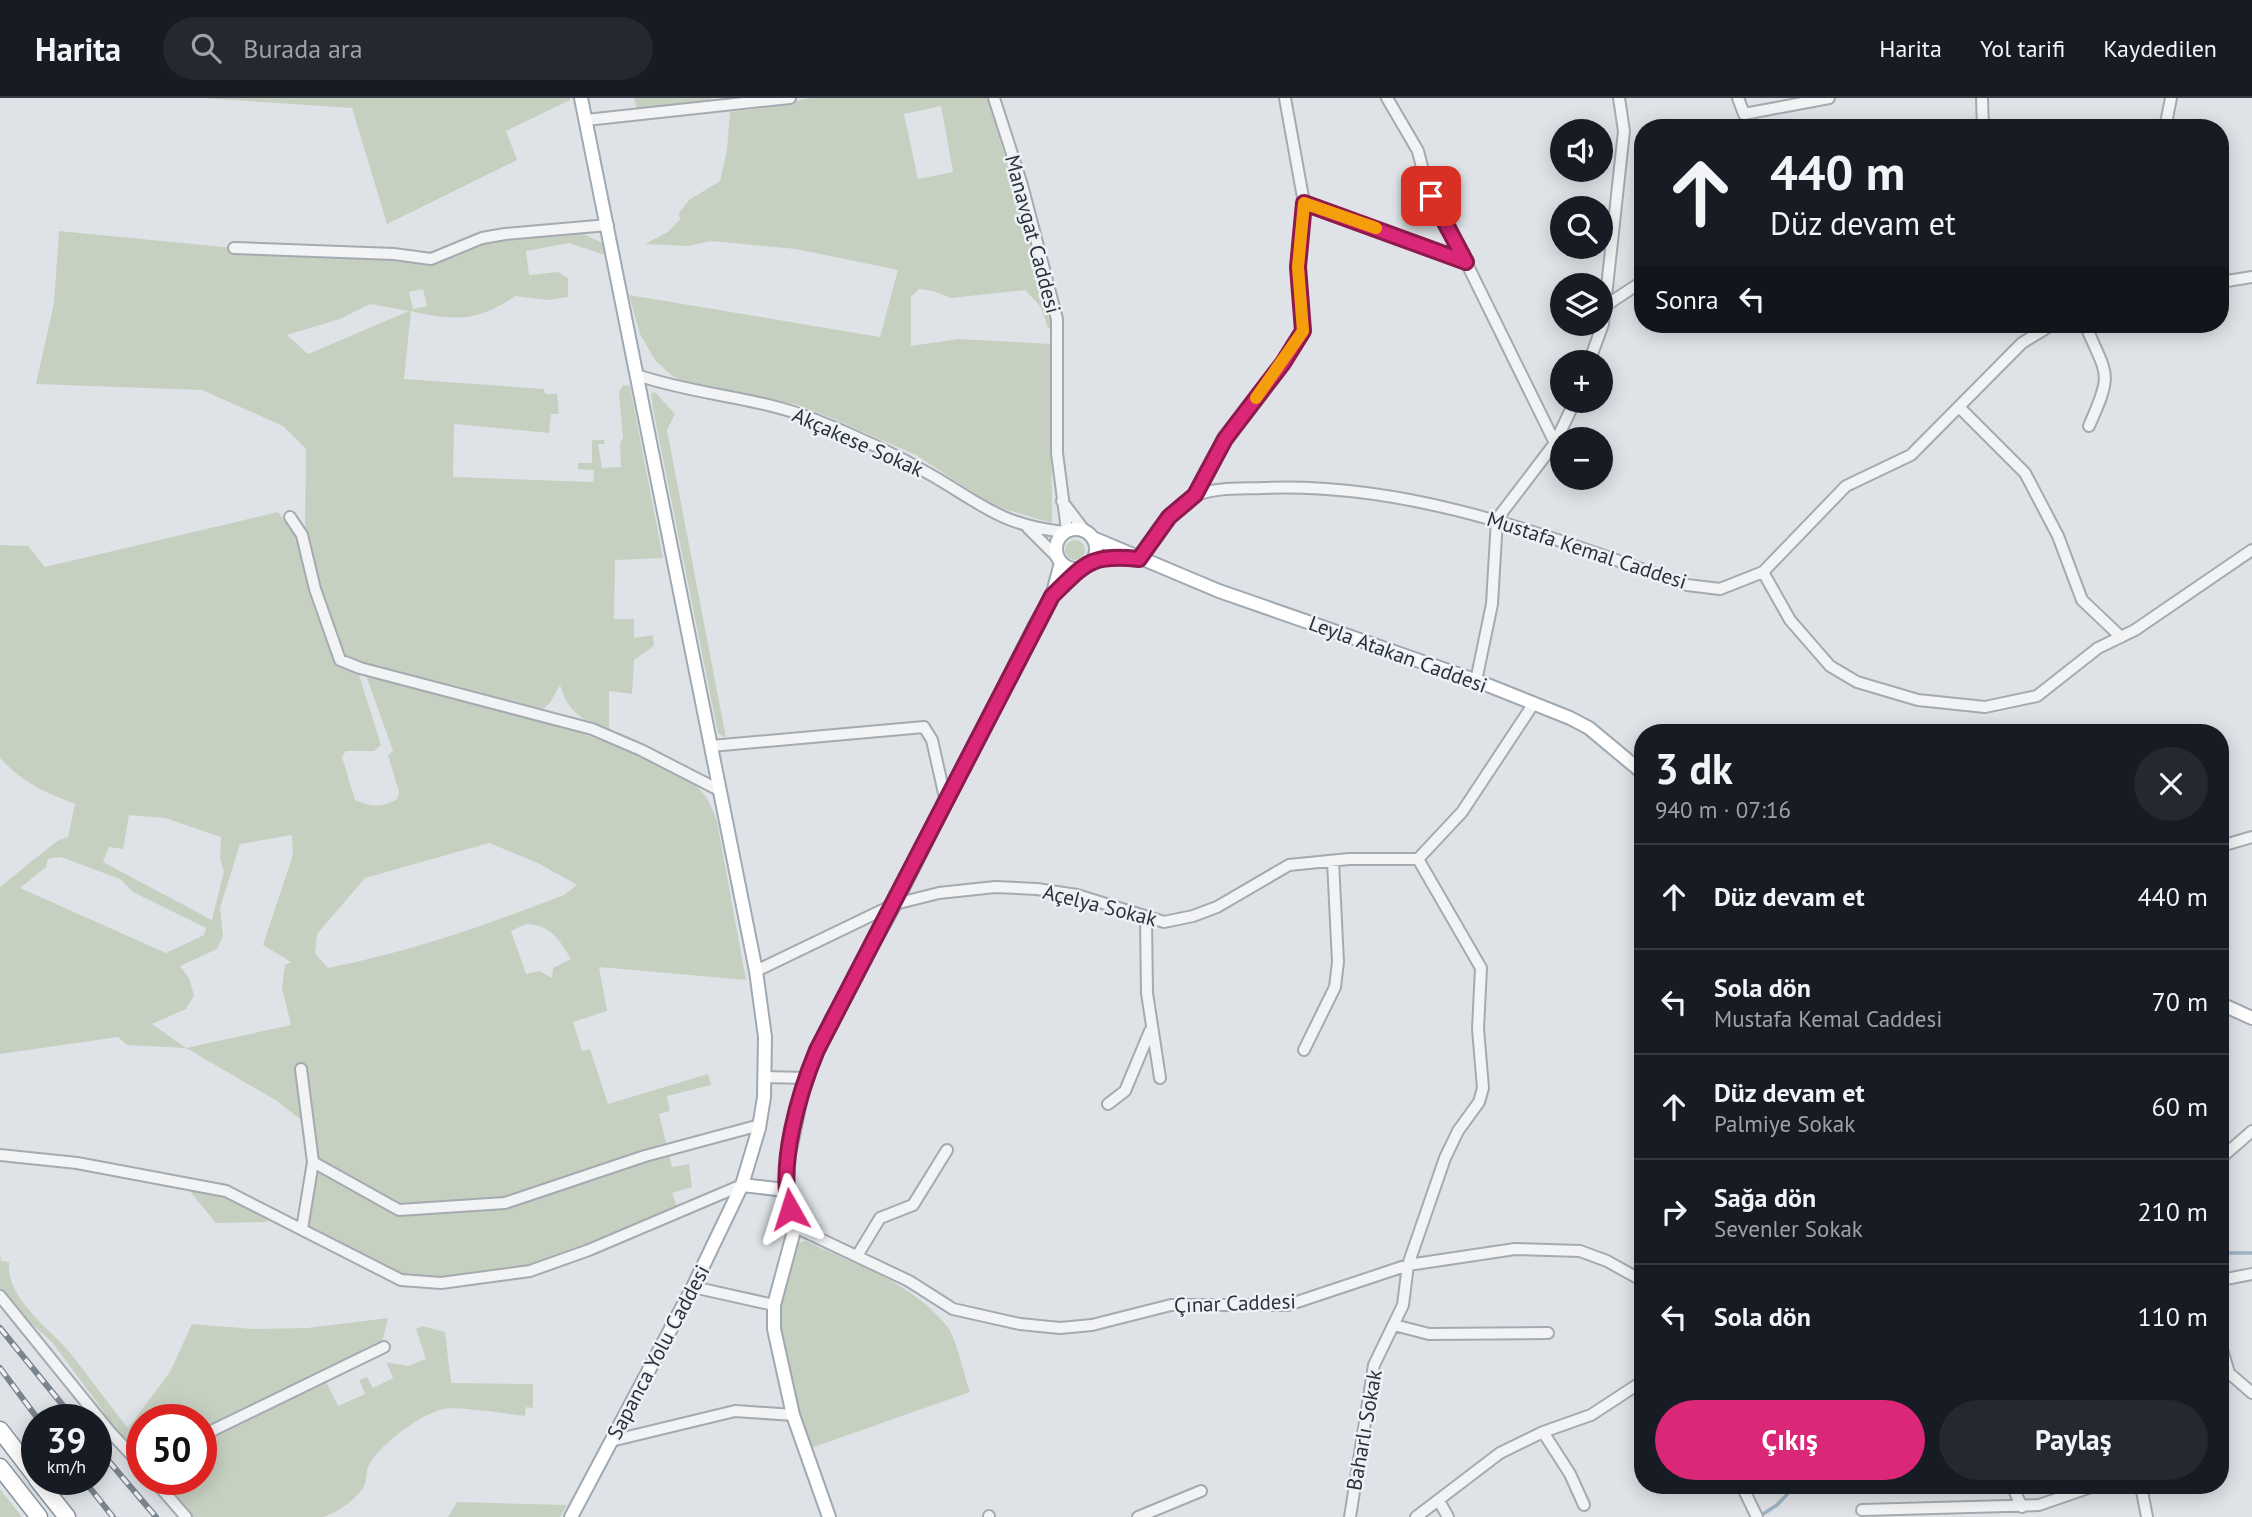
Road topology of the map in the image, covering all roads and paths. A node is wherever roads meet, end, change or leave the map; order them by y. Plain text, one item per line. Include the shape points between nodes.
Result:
1 (581, 98) edge
2 (790, 98) edge
3 (994, 98) edge
4 (1285, 98) edge
5 (1387, 98) edge
6 (1619, 98) edge
7 (1738, 98) edge
8 (1829, 98) edge
9 (1982, 98) edge
10 (2171, 98) edge
11 (1983, 119) edge
12 (2167, 119) edge
13 (586, 120) junction
14 (1304, 203) junction
15 (608, 225) junction
16 (234, 248) dead end
17 (1466, 262) junction
18 (1608, 273) edge
19 (2252, 277) edge
20 (2229, 281) edge
21 (1634, 287) edge
22 (1613, 301) edge
23 (2034, 333) edge
24 (2089, 333) edge
25 (637, 375) junction
26 (1959, 407) junction
27 (2089, 426) dead end
28 (1550, 433) edge
29 (1550, 450) edge
30 (1195, 495) junction
31 (1061, 499) junction
32 (290, 517) dead end
33 (1497, 519) junction
34 (1028, 528) junction
35 (1065, 531) junction
36 (1089, 534) junction
37 (2252, 550) edge
38 (1094, 559) junction
39 (1139, 559) junction
40 (1059, 560) junction
41 (1080, 569) junction
42 (1763, 572) junction
43 (1052, 596) junction
44 (2121, 637) junction
45 (1476, 681) junction
46 (1534, 703) junction
47 (711, 746) junction
48 (1634, 766) edge
49 (719, 790) junction
50 (946, 802) junction
51 (2252, 836) edge
52 (2229, 843) edge
53 (1418, 859) junction
54 (1333, 861) junction
55 (895, 904) junction
56 (1146, 918) junction
57 (756, 971) junction
58 (2229, 1008) edge
59 (2252, 1018) edge
60 (1151, 1028) junction
61 (1304, 1050) dead end
62 (301, 1069) dead end
63 (765, 1077) junction
64 (806, 1078) junction
65 (1160, 1078) dead end
66 (1108, 1104) dead end
67 (760, 1125) junction
68 (2252, 1132) edge
69 (2240, 1142) junction
70 (2252, 1147) edge
71 (947, 1150) dead end
72 (2229, 1151) edge
73 (0, 1156) edge
74 (313, 1162) junction
75 (742, 1185) junction
76 (785, 1190) junction
77 (795, 1227) junction
78 (302, 1229) junction
79 (857, 1256) junction
80 (1408, 1265) junction
81 (2252, 1274) edge
82 (1634, 1276) edge
83 (2229, 1278) edge
84 (693, 1287) junction
85 (0, 1296) edge
86 (774, 1305) junction
87 (1394, 1325) junction
88 (1548, 1332) dead end
89 (384, 1347) dead end
90 (2229, 1370) edge
91 (1634, 1387) edge
92 (2252, 1393) edge
93 (793, 1415) junction
94 (217, 1428) edge
95 (0, 1430) edge
96 (1543, 1433) junction
97 (611, 1441) junction
98 (126, 1448) edge
99 (21, 1458) edge
100 (0, 1467) edge
101 (1201, 1490) dead end
102 (1746, 1494) edge
103 (2016, 1494) edge
104 (2074, 1494) edge
105 (2143, 1494) edge
106 (50, 1495) edge
107 (167, 1495) edge
108 (1439, 1501) junction
109 (1584, 1505) dead end
110 (2022, 1507) junction
111 (1862, 1510) dead end
112 (1756, 1515) edge
113 (38, 1517) edge
114 (67, 1517) edge
115 (186, 1517) edge
116 (570, 1517) edge
117 (829, 1517) edge
118 (1138, 1517) edge
119 (1350, 1517) edge
120 (1416, 1517) edge
121 (1448, 1517) edge
122 (2147, 1517) edge

1 - 13 main road, Sapanca Yolu Caddesi
2 - 13 street
3 - 31 street, Manavgat Caddesi via 1057,319
4 - 14 street
5 - 17 street via 1418,151 1427,187
6 - 18 street via 1623,131
7 - 8 street via 1744,114
9 - 11 street
10 - 12 street
13 - 15 main road, Sapanca Yolu Caddesi
14 - 17 street
14 - 30 street via 1298,267 1303,331 1225,439
15 - 16 street via 482,238 431,259
15 - 25 main road, Sapanca Yolu Caddesi
17 - 28 street
19 - 20 street
21 - 22 street
23 - 26 street, Mustafa Kemal Caddesi
24 - 27 street via 2107,374
25 - 34 street, Akçakese Sokak via 815,419 907,462 981,507
25 - 47 main road, Sapanca Yolu Caddesi
26 - 42 street, Mustafa Kemal Caddesi via 1911,455 1846,486
26 - 44 street via 2025,473 2058,536 2082,600
29 - 33 street
30 - 33 street, Mustafa Kemal Caddesi via 1324,488 1390,495
30 - 39 street via 1169,517
31 - 35 street, Manavgat Caddesi
31 - 36 street
32 - 49 street via 302,535 340,660 592,729
33 - 42 street, Mustafa Kemal Caddesi via 1687,585 1720,589
33 - 45 street via 1492,604
34 - 35 street
34 - 40 street
35 - 36 main road
35 - 40 main road via 1056,543
36 - 38 main road via 1096,546
36 - 39 main road, Leyla Atakan Caddesi
37 - 44 street
38 - 39 main road
38 - 41 main road
39 - 45 main road, Leyla Atakan Caddesi
40 - 41 main road
40 - 43 main road
41 - 43 main road
42 - 44 street via 1790,620 1830,666 1857,681 1918,700 1985,706 2037,696 2098,648
43 - 50 main road
45 - 46 main road, Leyla Atakan Caddesi
46 - 48 main road, Leyla Atakan Caddesi via 1583,724
46 - 53 street via 1462,812
47 - 49 main road, Sapanca Yolu Caddesi
47 - 50 street via 924,727 932,740
49 - 57 main road, Sapanca Yolu Caddesi
50 - 55 main road
51 - 52 street
53 - 54 street, Açelya Sokak
53 - 80 street, Baharlı Sokak via 1481,968 1478,1029 1483,1088 1448,1150
54 - 56 street, Açelya Sokak via 1289,865 1193,916 1164,922
54 - 61 street via 1335,988
55 - 56 street, Açelya Sokak via 966,889 1017,887 1077,895
55 - 57 street, Açelya Sokak
55 - 64 main road via 830,1023
56 - 60 street
57 - 63 main road, Sapanca Yolu Caddesi
58 - 59 main road
60 - 65 street
60 - 66 street via 1125,1091
62 - 74 street
63 - 64 street
63 - 67 main road, Sapanca Yolu Caddesi
64 - 76 main road
67 - 74 street via 645,1156 505,1203 399,1210
67 - 75 main road, Sapanca Yolu Caddesi
68 - 69 street
69 - 70 street
69 - 72 street
71 - 79 street via 919,1199 909,1209 880,1218
73 - 78 street via 76,1163 226,1191
74 - 78 street
75 - 76 main road
75 - 78 street via 530,1271 441,1283 401,1280
75 - 84 main road, Sapanca Yolu Caddesi
76 - 77 main road
77 - 79 street, Çınar Caddesi
77 - 86 main road
79 - 80 street, Çınar Caddesi via 953,1309 1060,1328 1091,1325 1171,1304 1288,1305
80 - 82 street, Çınar Caddesi via 1491,1251 1555,1248 1592,1254
80 - 87 street, Baharlı Sokak via 1405,1296
81 - 83 street
84 - 86 street
84 - 97 main road, Sapanca Yolu Caddesi
85 - 98 street
86 - 93 main road via 777,1348
87 - 88 street via 1429,1334
87 - 119 street, Baharlı Sokak via 1371,1378
89 - 94 street
90 - 92 street
91 - 96 street via 1591,1415
93 - 97 street via 735,1412
93 - 117 main road
95 - 99 highway
96 - 108 street via 1500,1453
96 - 109 street
97 - 116 main road, Sapanca Yolu Caddesi
100 - 113 highway
101 - 118 street
102 - 112 street
103 - 110 street
104 - 110 street via 2050,1504
105 - 122 street
106 - 114 highway
107 - 115 street
108 - 120 street
108 - 121 street
110 - 111 street

